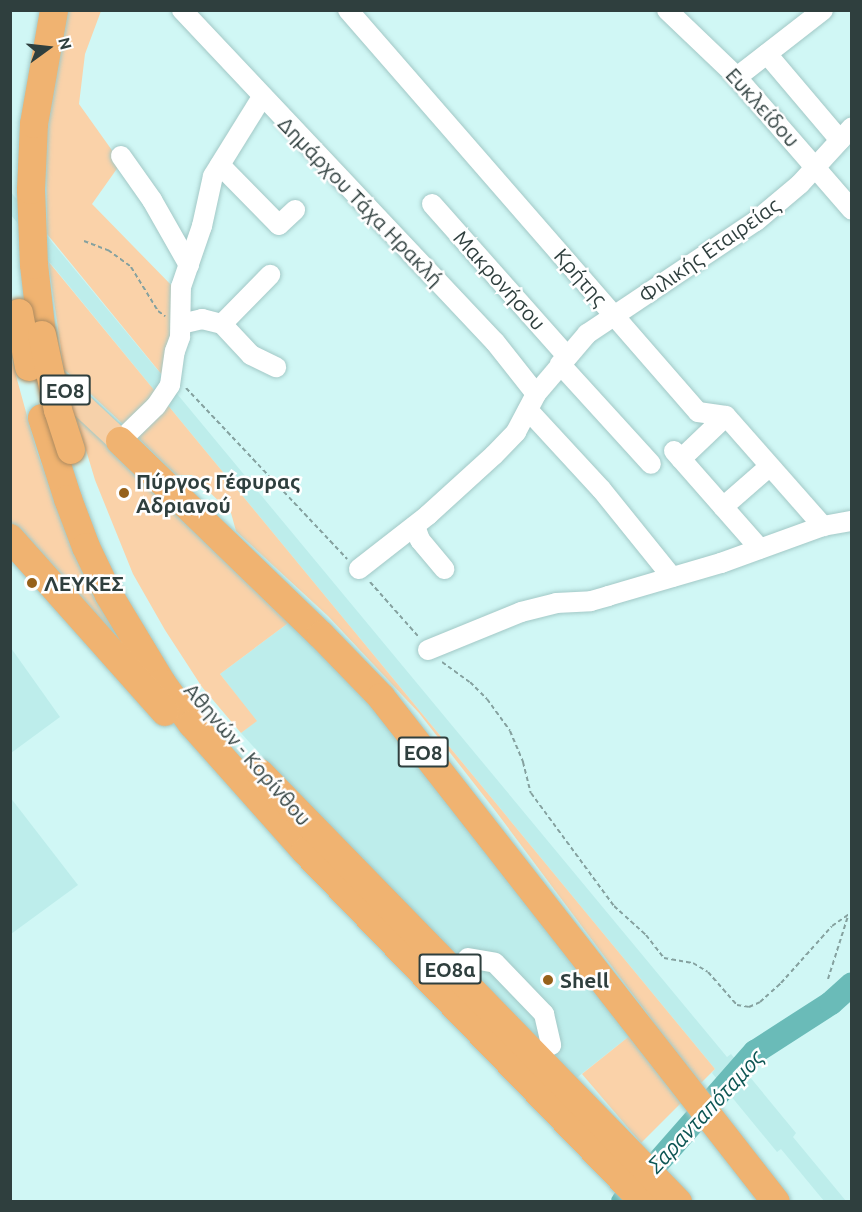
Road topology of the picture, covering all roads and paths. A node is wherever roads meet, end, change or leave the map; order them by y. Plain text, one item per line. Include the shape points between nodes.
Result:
1 (34, 10) edge
2 (54, 10) edge
3 (182, 10) edge
4 (348, 10) edge
5 (668, 10) edge
6 (823, 10) edge
7 (767, 54) junction
8 (737, 77) junction
9 (262, 98) junction
10 (846, 134) edge
11 (121, 156) dead end
12 (220, 165) junction
13 (816, 166) junction
14 (432, 204) dead end
15 (295, 210) dead end
16 (852, 210) edge
17 (84, 241) dead end
18 (189, 265) junction
19 (270, 275) dead end
20 (615, 315) junction
21 (181, 324) junction
22 (222, 324) junction
23 (11, 342) edge
24 (564, 360) junction
25 (276, 367) dead end
26 (173, 376) junction
27 (532, 402) junction
28 (726, 416) junction
29 (120, 441) junction
30 (651, 464) dead end
31 (770, 466) junction
32 (723, 507) junction
33 (852, 521) edge
34 (415, 526) junction
35 (823, 526) junction
36 (10, 537) edge
37 (760, 549) junction
38 (359, 569) junction
39 (444, 569) dead end
40 (672, 577) junction
41 (428, 650) junction
42 (257, 800) junction
43 (852, 912) edge
44 (848, 914) junction
45 (468, 958) dead end
46 (828, 979) dead end
47 (551, 1045) dead end
48 (622, 1161) junction
49 (769, 1192) edge
50 (644, 1202) edge
51 (678, 1202) edge

1 - 42 highway, Αθηνών - Κορίνθου, bridge via 15,122 12,167 19,313 32,383 78,528 109,595 192,724
2 - 48 highway, Αθηνών - Κορίνθου / ΕΟ8α, bridge via 34,124 31,190 42,334 71,450 125,585 206,712 271,787
3 - 9 street, Δημάρχου Τάχα Ηρακλή
4 - 20 street, Κρήτης
5 - 8 street, Ευκλείδου
6 - 7 street
7 - 8 street
7 - 10 street
8 - 13 street, Ευκλείδου
9 - 12 street
9 - 27 street, Δημάρχου Τάχα Ηρακλή via 495,342
10 - 13 street, Φιλικής Εταιρείας
11 - 18 street via 152,200
12 - 15 street via 279,225
12 - 18 street via 213,176
13 - 16 street, Ευκλείδου via 826,183
13 - 20 street, Φιλικής Εταιρείας via 756,221
14 - 24 street, Μακρονήσου
17 - 21 path via 108,250 130,267 158,311
18 - 21 street via 181,287
19 - 22 street
20 - 24 street, Φιλικής Εταιρείας via 587,334
20 - 28 street, Κρήτης via 698,412
21 - 22 street via 202,319
21 - 26 street
22 - 25 street via 251,354
23 - 29 main road, ΕΟ8
24 - 27 street, Φιλικής Εταιρείας
24 - 30 street, Μακρονήσου
26 - 29 street via 156,406
26 - 38 path
27 - 34 street, Φιλικής Εταιρείας via 516,432
27 - 40 street, Δημάρχου Τάχα Ηρακλή
28 - 31 street
28 - 32 street via 678,455
29 - 49 highway, ΕΟ8 via 381,697
31 - 32 street
31 - 35 street
32 - 37 street
33 - 35 street
34 - 38 street, Φιλικής Εταιρείας
34 - 39 street via 420,540
35 - 37 street
36 - 42 highway via 198,750
37 - 40 street
38 - 41 path
40 - 41 street via 591,601 556,603 521,612
41 - 44 path via 487,699 510,731 524,762 531,793 614,906 664,958 693,963 708,972 737,1005 749,1007 760,1002
42 - 48 highway, Αθηνών - Κορίνθου
43 - 44 path
44 - 46 path
45 - 47 street via 495,963 544,1014
48 - 50 highway, Αθηνών - Κορίνθου
48 - 51 highway, Αθηνών - Κορίνθου / ΕΟ8α

